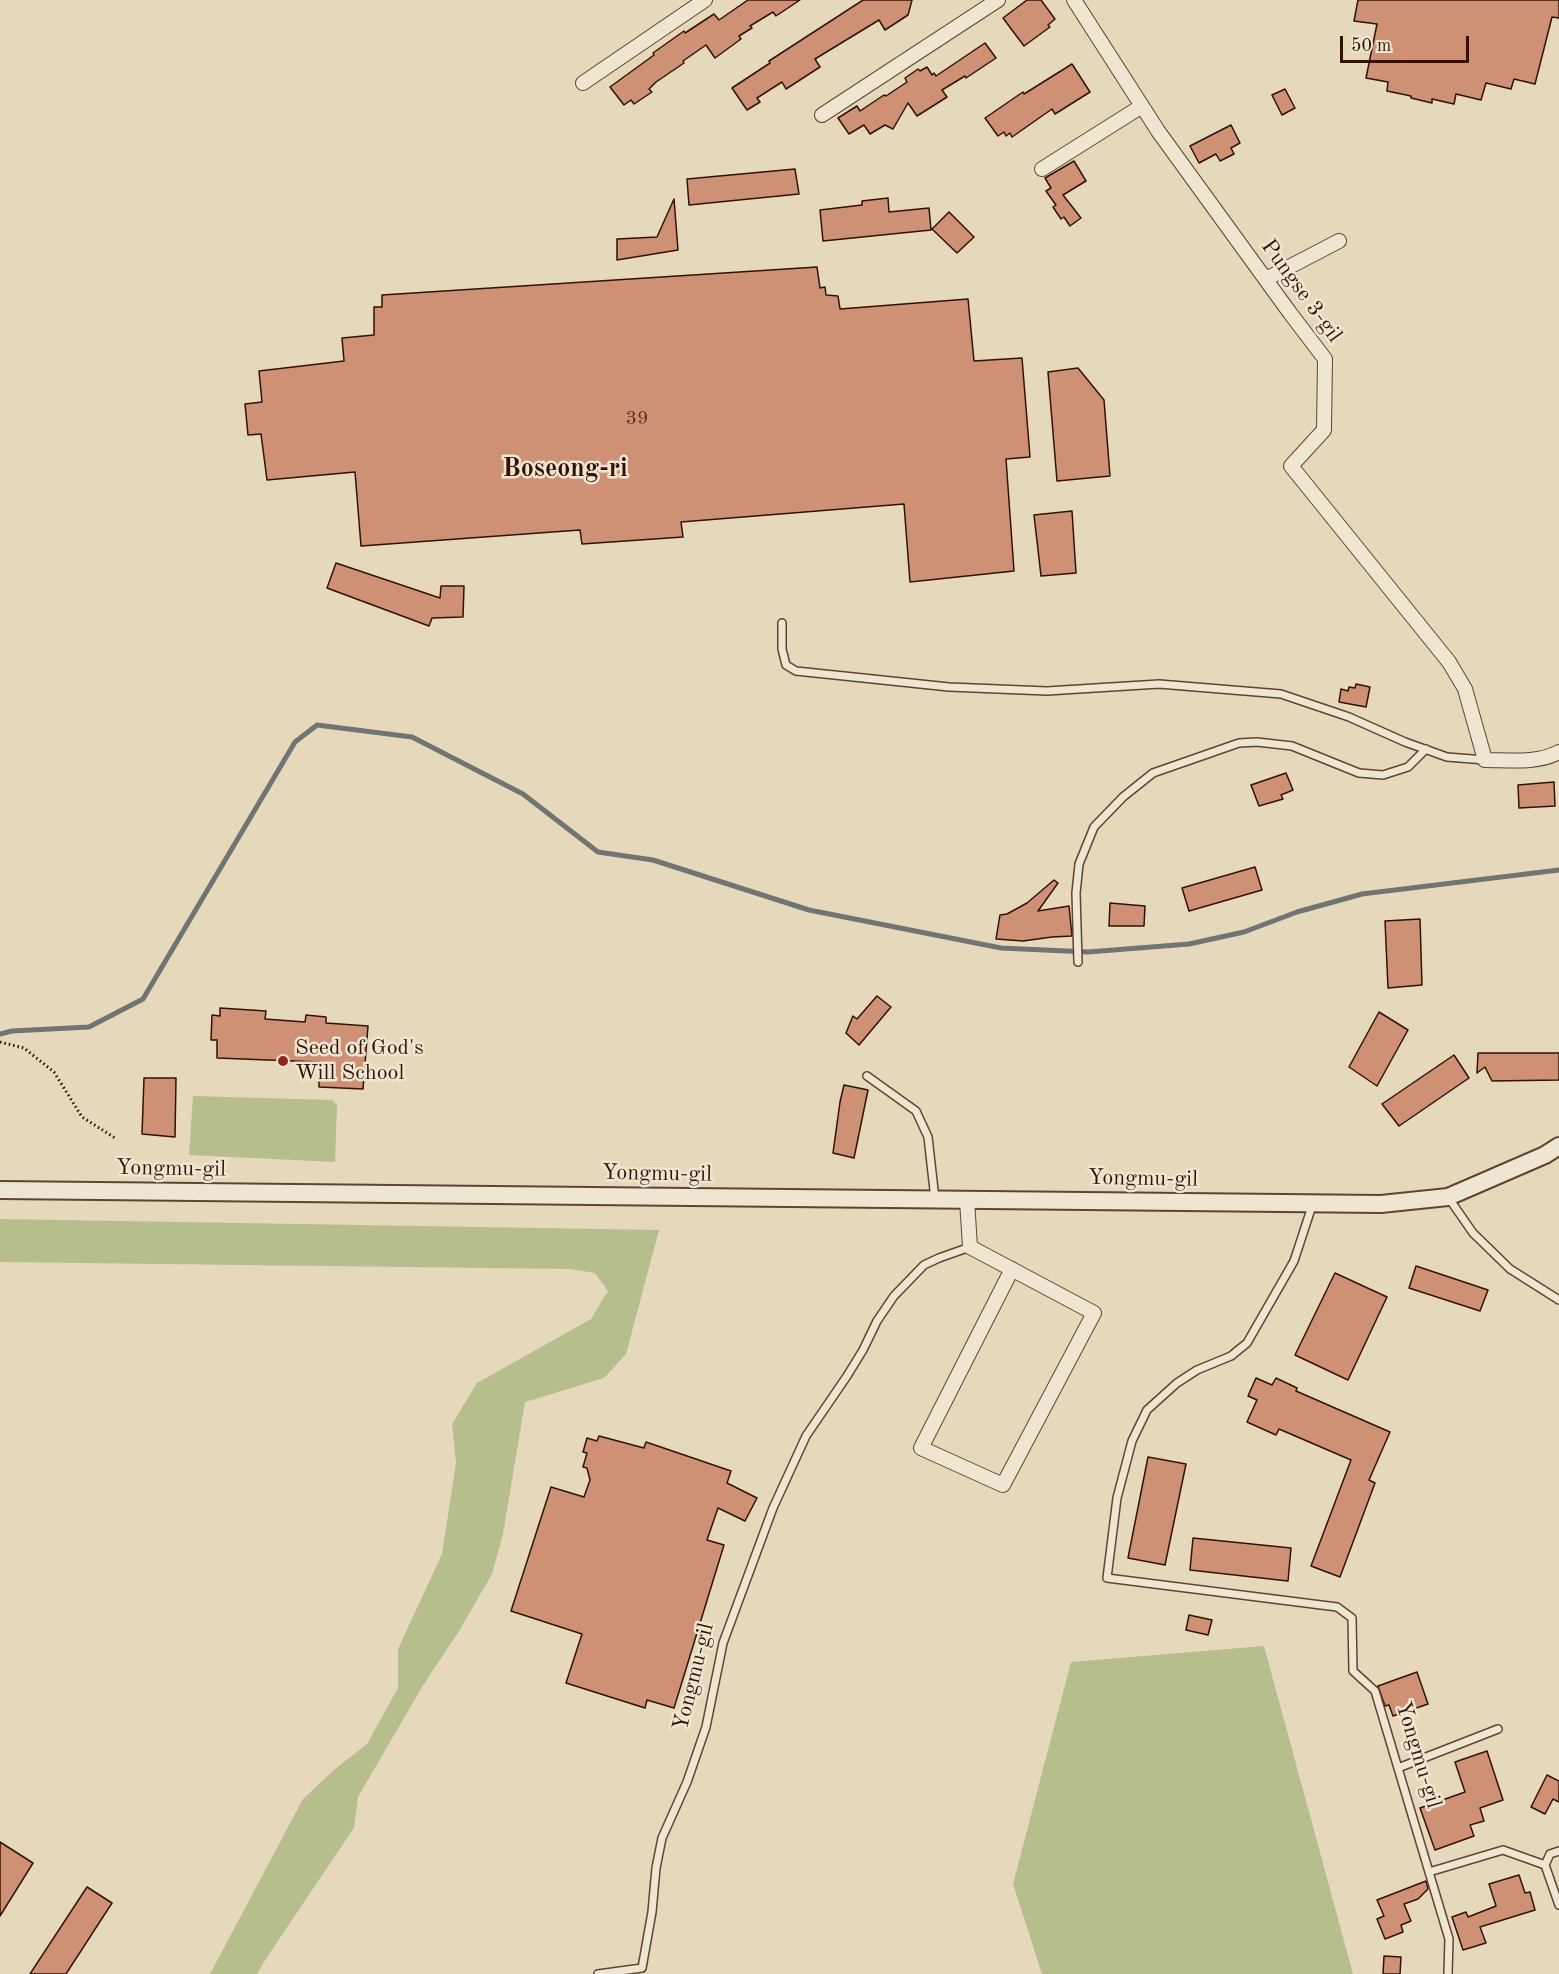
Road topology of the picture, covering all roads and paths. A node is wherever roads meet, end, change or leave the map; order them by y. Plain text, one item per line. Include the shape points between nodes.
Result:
1 (705, 0) edge
2 (998, 0) edge
3 (1074, 0) edge
4 (583, 83) dead end
5 (1142, 106) junction
6 (822, 115) dead end
7 (1042, 169) dead end
8 (1339, 241) dead end
9 (1266, 279) junction
10 (783, 623) dead end
11 (1426, 749) junction
12 (1559, 752) edge
13 (1485, 760) junction
14 (1078, 959) dead end
15 (0, 1042) edge
16 (867, 1076) dead end
17 (115, 1138) dead end
18 (1559, 1146) edge
19 (0, 1190) edge
20 (1448, 1197) junction
21 (935, 1199) junction
22 (968, 1200) junction
23 (1313, 1203) junction
24 (970, 1246) junction
25 (1012, 1269) junction
26 (1559, 1300) edge
27 (1498, 1729) dead end
28 (1398, 1768) junction
29 (1559, 1851) edge
30 (1545, 1865) junction
31 (1429, 1872) junction
32 (1559, 1905) edge
33 (641, 1971) edge
34 (598, 1974) edge
35 (1448, 1974) edge

1 - 4 street
2 - 6 street
3 - 5 street, Pungse 3-gil
5 - 7 street
5 - 9 street, Pungse 3-gil
8 - 9 street
9 - 13 street, Pungse 3-gil via 1325,358 1324,430 1291,466 1449,662 1465,689
10 - 11 lane via 786,664 796,671 971,688 1047,691 1159,684 1281,694
11 - 13 lane via 1447,757
11 - 14 lane via 1408,766 1383,775 1359,773 1292,746 1239,743 1153,773 1094,827 1079,864
12 - 13 street via 1527,761
15 - 17 path via 24,1048 54,1072 82,1117
16 - 21 lane via 916,1111 928,1137
18 - 20 street, Yongmu-gil
19 - 21 street, Yongmu-gil
20 - 23 street, Yongmu-gil via 1381,1204
20 - 26 lane via 1473,1233 1510,1269
21 - 22 street, Yongmu-gil
22 - 23 street, Yongmu-gil
22 - 24 street
23 - 28 lane, Yongmu-gil via 1294,1261 1247,1342 1231,1356 1177,1383 1147,1410 1132,1441 1117,1498 1107,1578 1337,1607 1352,1618 1353,1671 1375,1691
24 - 25 street
24 - 33 lane, Yongmu-gil via 924,1265 894,1296 806,1436 773,1508 723,1643 706,1727 662,1838
25 - 25 street via 1094,1313 1003,1485 921,1448
27 - 28 lane
28 - 31 lane, Yongmu-gil
29 - 30 lane via 1550,1854
30 - 31 lane via 1503,1850
30 - 32 lane
31 - 35 lane, Yongmu-gil via 1449,1939
33 - 34 lane, Yongmu-gil

